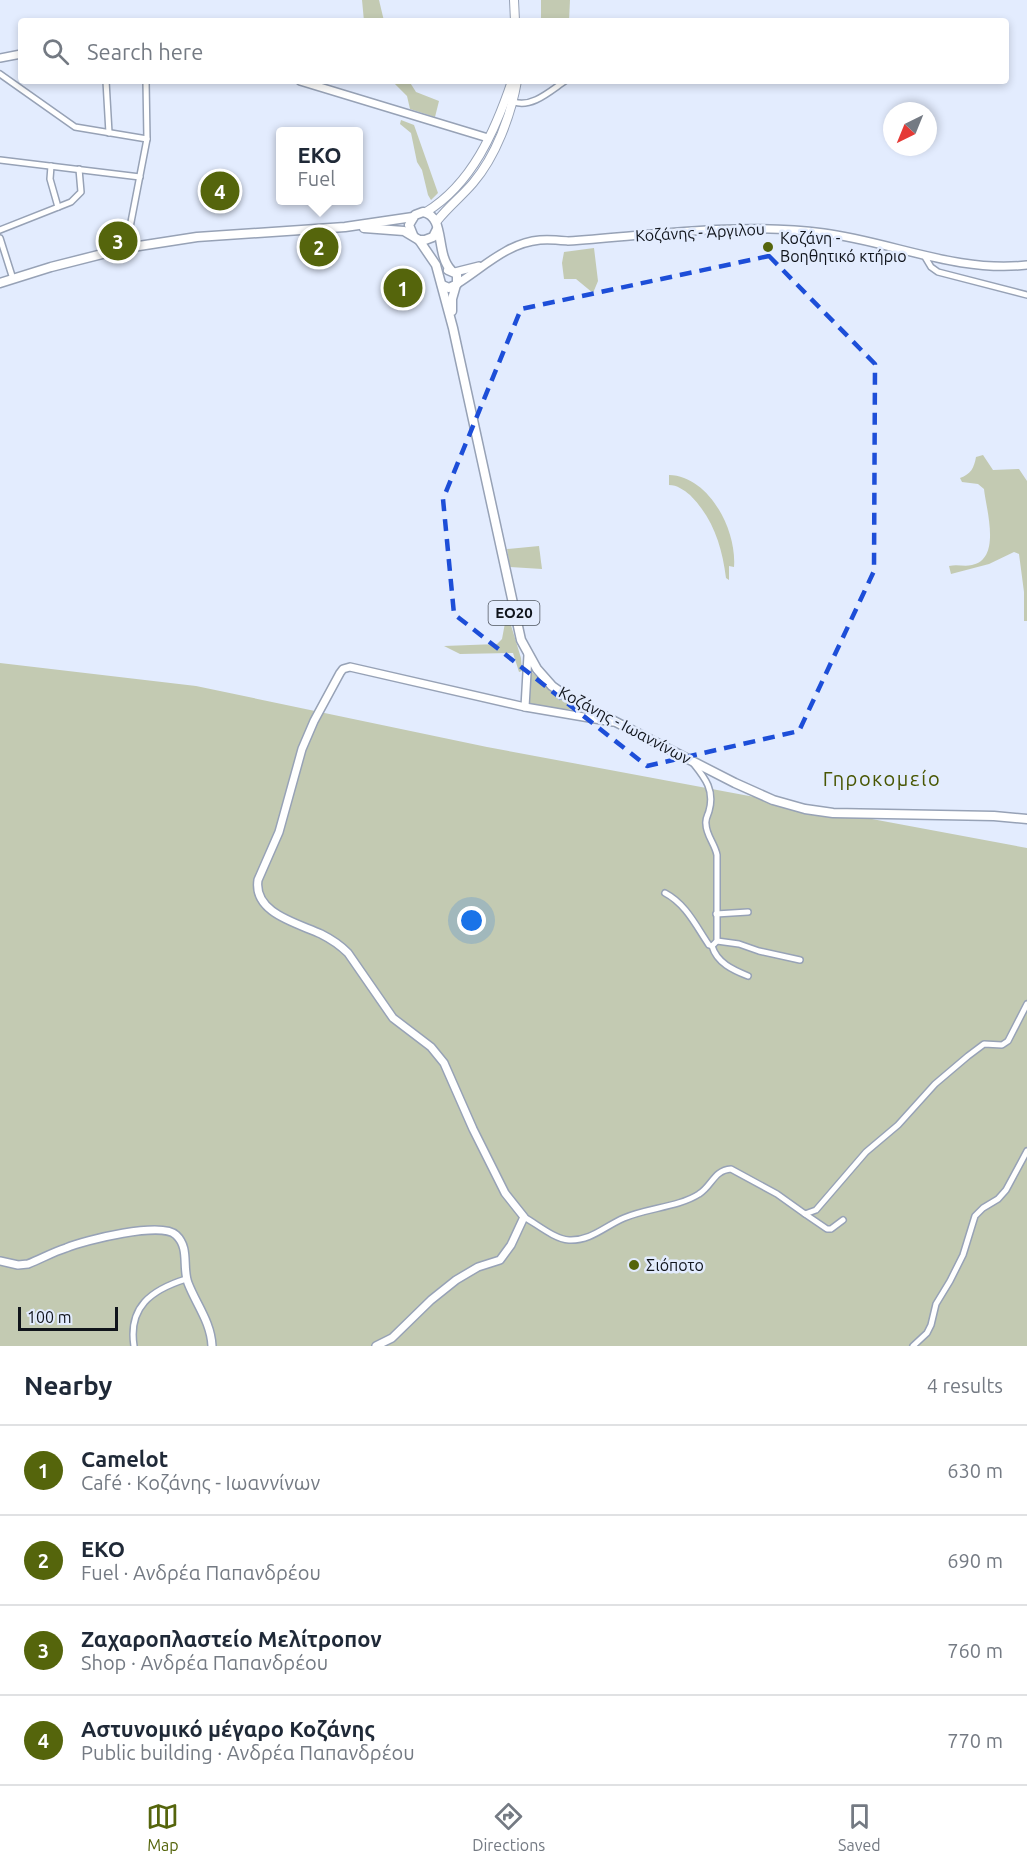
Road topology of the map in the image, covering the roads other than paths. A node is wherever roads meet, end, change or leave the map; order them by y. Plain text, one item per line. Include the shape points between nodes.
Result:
1 (514, 0) edge
2 (515, 18) edge
3 (18, 55) edge
4 (0, 58) edge
5 (0, 74) edge
6 (106, 84) edge
7 (146, 84) edge
8 (310, 84) edge
9 (511, 84) edge
10 (517, 84) edge
11 (560, 84) edge
12 (514, 102) junction
13 (109, 133) junction
14 (488, 138) junction
15 (147, 139) junction
16 (0, 160) edge
17 (51, 166) junction
18 (79, 169) junction
19 (140, 177) junction
20 (58, 207) junction
21 (426, 212) junction
22 (413, 217) junction
23 (437, 225) junction
24 (345, 227) junction
25 (0, 230) edge
26 (416, 237) junction
27 (0, 238) edge
28 (126, 248) junction
29 (925, 257) junction
30 (3, 258) edge
31 (484, 264) junction
32 (1027, 265) edge
33 (453, 271) junction
34 (13, 279) junction
35 (441, 281) junction
36 (0, 283) edge
37 (456, 284) junction
38 (1027, 295) edge
39 (453, 328) junction
40 (528, 655) junction
41 (525, 707) junction
42 (616, 722) junction
43 (690, 759) junction
44 (1027, 819) edge
45 (665, 893) dead end
46 (748, 912) dead end
47 (716, 914) junction
48 (717, 941) junction
49 (712, 946) junction
50 (800, 960) dead end
51 (748, 976) dead end
52 (1027, 1004) edge
53 (1027, 1151) edge
54 (805, 1214) junction
55 (524, 1217) junction
56 (843, 1220) dead end
57 (0, 1261) edge
58 (186, 1279) junction
59 (392, 1338) junction
60 (134, 1346) edge
61 (212, 1346) edge
62 (376, 1346) edge
63 (388, 1346) edge
64 (913, 1346) edge

1 - 2 main road
3 - 4 street
5 - 13 street via 75,127
6 - 13 street
7 - 15 street
8 - 14 street
9 - 14 main road
10 - 12 main road
11 - 12 street via 532,102
12 - 23 main road via 482,170
13 - 15 street
14 - 21 main road via 465,179
15 - 19 street
16 - 17 street
17 - 18 street
17 - 20 street via 50,179
18 - 19 street
18 - 20 street via 81,192
19 - 28 street
20 - 25 street
21 - 22 main road
21 - 23 main road
22 - 24 main road
22 - 26 main road via 409,225
23 - 26 main road via 430,239
23 - 33 main road, ΕΟ20 via 444,260
24 - 26 main road via 408,232
24 - 28 main road via 196,237
26 - 35 main road, Κοζάνης - Ιωαννίνων / ΕΟ20 via 434,261
27 - 30 street
28 - 34 main road
29 - 31 street, Κοζάνης - Άργιλου via 825,233 730,228 531,241 515,245
29 - 32 street, Κοζάνης - Άργιλου via 983,265
29 - 38 street via 938,272
30 - 34 street
31 - 33 street
31 - 37 street
33 - 35 main road via 444,272
33 - 37 main road, ΕΟ20 via 458,279
34 - 36 main road
35 - 37 main road via 449,288
35 - 39 main road, Κοζάνης - Ιωαννίνων / ΕΟ20
37 - 39 main road, Κοζάνης - Ιωαννίνων / ΕΟ20
39 - 40 main road, Κοζάνης - Ιωαννίνων / ΕΟ20 via 513,609
40 - 41 street
40 - 42 main road, Κοζάνης - Ιωαννίνων / ΕΟ20 via 552,686
41 - 42 street
41 - 55 street via 363,669 343,669 302,749 282,825 257,887 261,900 278,915 321,934 348,953 393,1018 437,1054 505,1193
42 - 43 main road, Κοζάνης - Ιωαννίνων / ΕΟ20
43 - 44 main road, Κοζάνης - Ιωαννίνων / ΕΟ20 via 764,796 819,811
43 - 47 street via 711,791 705,822 717,855
45 - 49 street via 683,907
46 - 47 street
47 - 48 street
48 - 49 street
48 - 50 street
49 - 51 street via 728,967
52 - 54 street via 1008,1041 1002,1045 984,1044 935,1084 898,1125 866,1152 816,1210
53 - 64 street via 1006,1190 975,1216 963,1255 936,1304 931,1325
54 - 55 street via 731,1169 716,1176 700,1194 625,1218 582,1239 561,1238
54 - 56 street via 826,1229
55 - 59 street via 500,1260 456,1280
57 - 58 street via 28,1264 82,1243 141,1230 165,1229 182,1243
58 - 60 street via 166,1286 141,1306 132,1331
58 - 61 street via 207,1321
59 - 62 street
59 - 63 street

